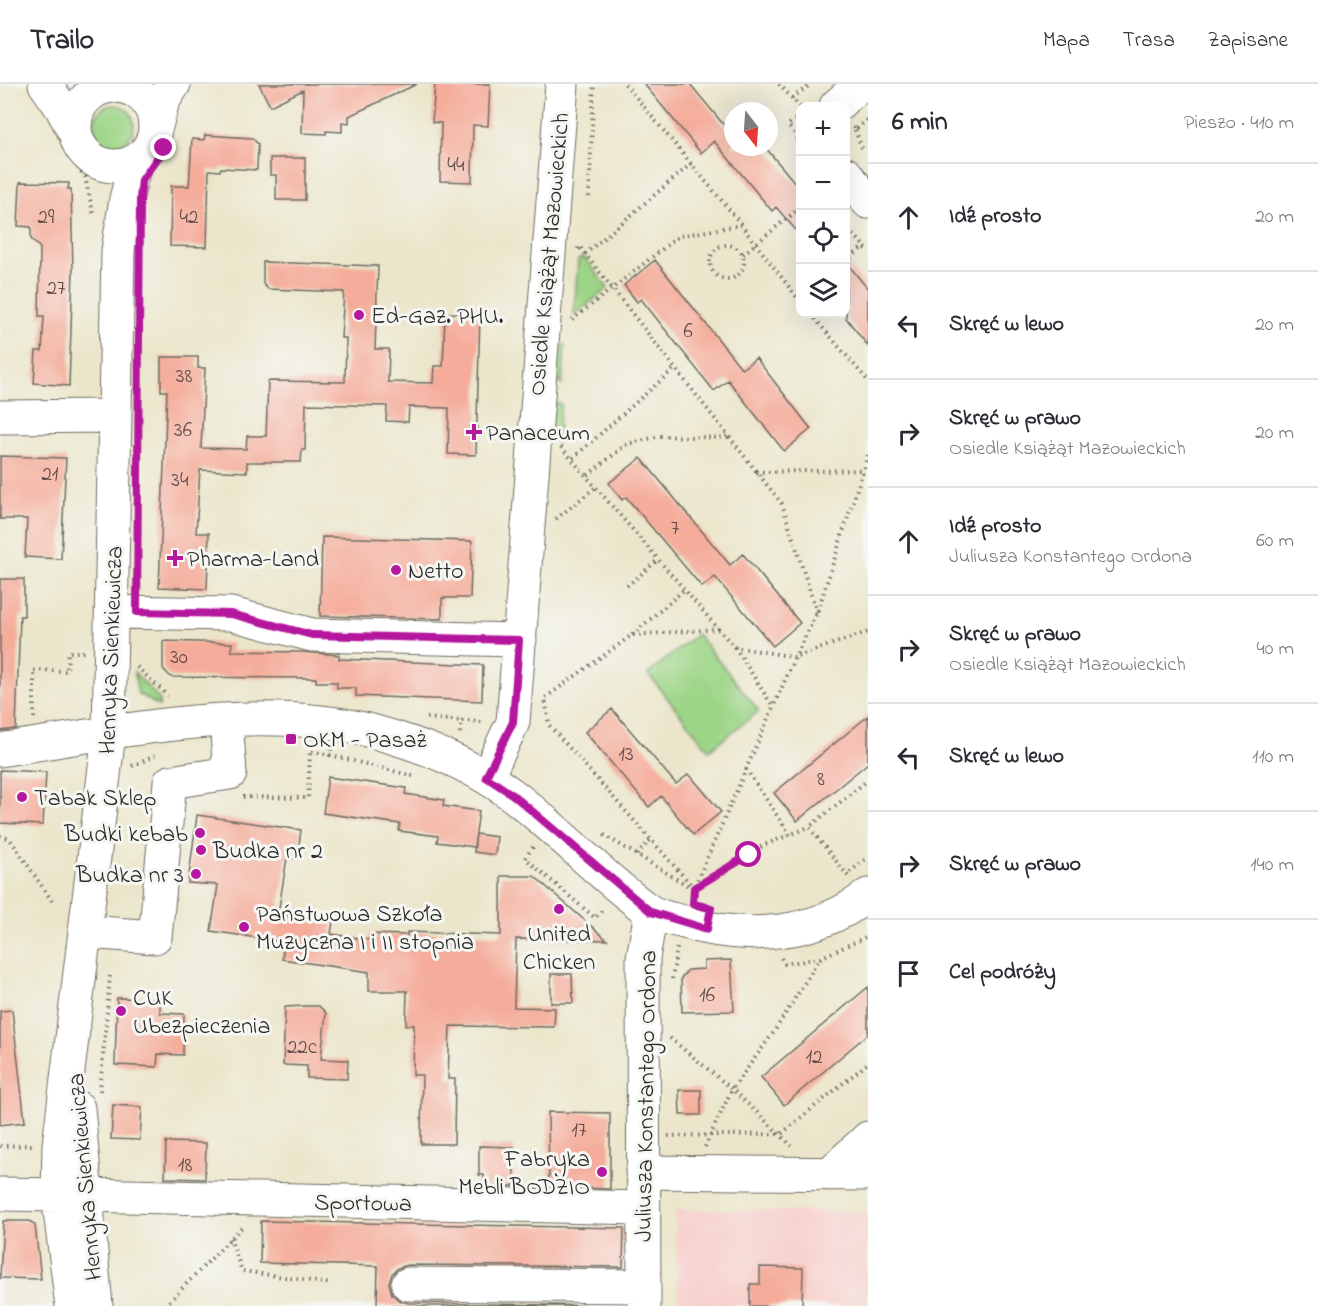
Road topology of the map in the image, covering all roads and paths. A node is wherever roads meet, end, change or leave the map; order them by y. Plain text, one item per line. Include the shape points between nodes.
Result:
1 (45, 84) edge
2 (174, 84) edge
3 (562, 84) edge
4 (594, 84) edge
5 (625, 84) edge
6 (779, 84) edge
7 (811, 84) edge
8 (861, 84) edge
9 (106, 86) edge
10 (792, 98) junction
11 (796, 102) edge
12 (850, 107) edge
13 (796, 120) edge
14 (156, 126) junction
15 (76, 135) junction
16 (796, 136) edge
17 (850, 142) edge
18 (136, 160) junction
19 (854, 161) edge
20 (98, 163) junction
21 (691, 164) junction
22 (589, 197) dead end
23 (868, 202) edge
24 (799, 210) edge
25 (741, 225) junction
26 (850, 230) edge
27 (758, 243) junction
28 (864, 246) junction
29 (118, 251) junction
30 (868, 251) edge
31 (577, 252) dead end
32 (585, 254) junction
33 (743, 254) junction
34 (850, 258) edge
35 (612, 288) junction
36 (796, 294) edge
37 (572, 310) dead end
38 (814, 318) edge
39 (675, 368) junction
40 (868, 381) edge
41 (116, 416) junction
42 (0, 417) edge
43 (728, 436) junction
44 (561, 447) dead end
45 (868, 455) edge
46 (573, 458) junction
47 (863, 470) junction
48 (756, 472) junction
49 (588, 475) junction
50 (597, 486) junction
51 (555, 530) dead end
52 (659, 559) junction
53 (627, 586) dead end
54 (685, 589) junction
55 (113, 612) junction
56 (817, 613) junction
57 (719, 629) junction
58 (868, 632) edge
59 (632, 635) junction
60 (519, 640) junction
61 (734, 647) junction
62 (112, 652) junction
63 (795, 657) junction
64 (546, 687) dead end
65 (176, 697) dead end
66 (545, 698) junction
67 (773, 707) junction
68 (416, 717) dead end
69 (226, 721) junction
70 (462, 721) dead end
71 (34, 728) dead end
72 (109, 734) junction
73 (333, 740) dead end
74 (0, 750) edge
75 (330, 755) junction
76 (746, 769) junction
77 (421, 777) dead end
78 (486, 777) junction
79 (868, 780) edge
80 (237, 796) dead end
81 (809, 827) junction
82 (599, 833) dead end
83 (790, 835) junction
84 (0, 836) edge
85 (539, 839) dead end
86 (650, 840) junction
87 (636, 855) junction
88 (868, 857) edge
89 (694, 888) junction
90 (854, 888) edge
91 (52, 901) dead end
92 (693, 904) dead end
93 (606, 905) dead end
94 (651, 912) junction
95 (86, 932) junction
96 (868, 936) edge
97 (678, 937) dead end
98 (676, 954) junction
99 (644, 958) junction
100 (110, 974) dead end
101 (671, 988) dead end
102 (664, 1045) dead end
103 (868, 1063) edge
104 (732, 1089) junction
105 (99, 1100) dead end
106 (781, 1134) junction
107 (710, 1135) junction
108 (662, 1136) dead end
109 (868, 1138) edge
110 (642, 1172) junction
111 (693, 1174) junction
112 (825, 1174) junction
113 (868, 1174) edge
114 (0, 1194) edge
115 (71, 1195) junction
116 (272, 1199) junction
117 (642, 1208) junction
118 (230, 1238) junction
119 (332, 1284) dead end
120 (408, 1284) dead end
121 (644, 1296) edge
122 (72, 1306) edge
123 (96, 1306) edge
124 (165, 1306) edge

1 - 15 street
2 - 14 street via 163,101
3 - 60 street, Osiedle Książąt Mazowieckich
4 - 22 path
5 - 21 path
6 - 10 path
7 - 10 path
8 - 12 street
9 - 14 street via 136,91 153,112
9 - 15 street via 85,99 78,110
10 - 11 path
13 - 16 path via 788,126
14 - 18 street via 147,151
15 - 20 street via 84,151
17 - 19 path
18 - 20 street via 123,165
18 - 29 street, Henryka Sienkiewicza
19 - 23 street
20 - 29 street, Henryka Sienkiewicza
21 - 25 path
21 - 32 path
24 - 27 path
25 - 27 path
25 - 35 path via 679,236
26 - 28 path
27 - 33 path
27 - 36 path
28 - 30 path
28 - 34 path
29 - 41 street, Henryka Sienkiewicza
31 - 32 path via 579,246
32 - 35 path
33 - 33 path via 732,246 717,249 711,255 717,277 738,275 744,263
35 - 37 path via 571,321
35 - 39 path
38 - 40 path
39 - 43 path
39 - 46 path
41 - 42 street
41 - 55 street, Henryka Sienkiewicza
43 - 48 path
43 - 49 path via 660,436 627,444
44 - 46 path
45 - 47 path
46 - 49 path
47 - 48 path
47 - 56 path
48 - 56 path via 782,504
49 - 50 path
50 - 51 path via 556,519
50 - 52 path
52 - 53 path
52 - 54 path
54 - 57 path
54 - 59 path
55 - 60 street via 231,614 312,635
55 - 62 street, Henryka Sienkiewicza
56 - 63 path
57 - 59 path
57 - 61 path
58 - 63 path
59 - 66 path
60 - 78 street, Osiedle Książąt Mazowieckich via 513,722
61 - 63 path
61 - 67 path
62 - 65 path via 137,651 137,666 167,696
62 - 71 path via 68,652 67,671 34,670
62 - 72 street, Henryka Sienkiewicza
63 - 67 path
64 - 66 path
66 - 86 path via 549,725
67 - 76 path
68 - 70 path
69 - 72 street
69 - 78 street via 292,718 334,722 377,733
69 - 95 street via 230,773 170,782 154,937
72 - 74 street
72 - 95 street, Henryka Sienkiewicza
73 - 75 path
75 - 77 path
75 - 80 path via 310,751 308,798
76 - 83 path
76 - 89 path
78 - 94 street via 513,795
79 - 81 path
81 - 83 path
81 - 90 path
82 - 87 path
83 - 89 path via 764,845
84 - 91 path via 10,839
85 - 93 path via 525,858 595,918
86 - 87 path
86 - 89 path
87 - 89 path
88 - 90 path
89 - 92 path
90 - 94 street via 813,924 760,935 707,929
94 - 99 street, Juliusza Konstantego Ordona
95 - 115 street, Henryka Sienkiewicza via 59,1145
96 - 104 path via 820,958 774,1032
97 - 98 path
98 - 99 path
98 - 101 path
99 - 110 street, Juliusza Konstantego Ordona
100 - 105 path
102 - 104 path via 665,1034
103 - 106 path
104 - 106 path
104 - 107 path
106 - 107 path
106 - 112 path
107 - 108 path
107 - 111 path
109 - 112 street
110 - 111 street
110 - 117 street, Juliusza Konstantego Ordona
111 - 112 street
112 - 113 street
114 - 115 street, Sportowa
115 - 116 street, Sportowa
115 - 122 street, Henryka Sienkiewicza
115 - 123 street, Henryka Sienkiewicza
116 - 117 street, Sportowa
116 - 118 path
117 - 121 street, Juliusza Konstantego Ordona
118 - 119 path via 242,1271
118 - 124 path
120 - 121 street

